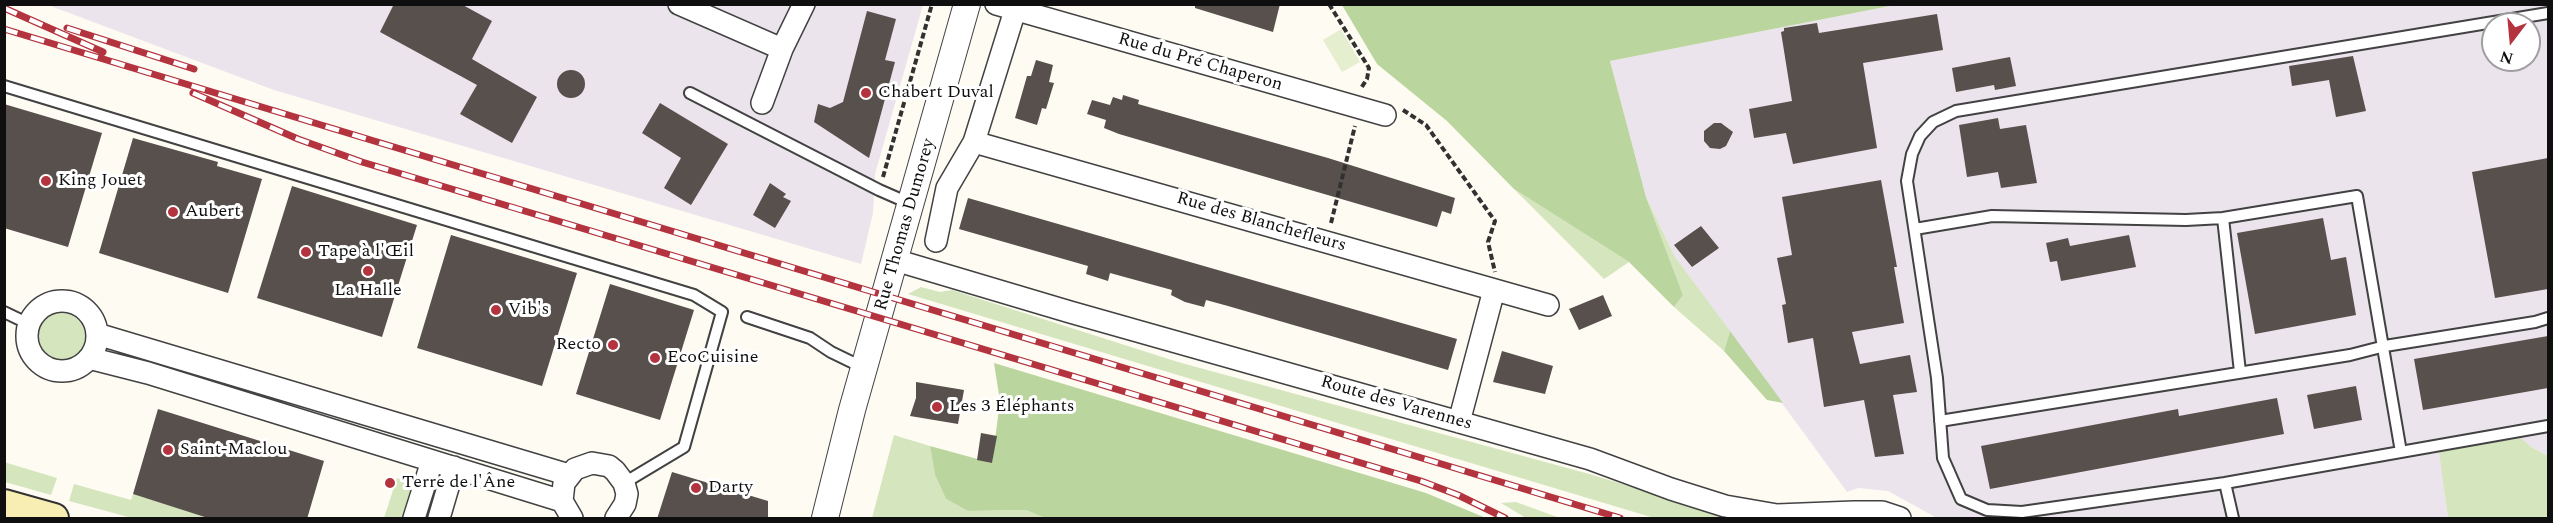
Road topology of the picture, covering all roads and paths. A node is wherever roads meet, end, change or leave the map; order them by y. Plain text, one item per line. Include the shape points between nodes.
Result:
1 (679, 4) edge
2 (804, 4) edge
3 (932, 4) edge
4 (967, 4) edge
5 (1009, 6) edge
6 (2548, 13) edge
7 (782, 49) junction
8 (4, 86) edge
9 (690, 93) dead end
10 (762, 103) dead end
11 (1391, 111) joint
12 (974, 142) junction
13 (879, 190) junction
14 (912, 204) junction
15 (2223, 218) junction
16 (1915, 229) junction
17 (936, 241) dead end
18 (896, 260) junction
19 (1494, 290) junction
20 (1548, 306) dead end
21 (4, 312) edge
22 (747, 317) dead end
23 (2548, 318) edge
24 (29, 324) junction
25 (97, 334) junction
26 (2385, 346) junction
27 (89, 358) junction
28 (865, 368) junction
29 (2240, 372) junction
30 (1940, 421) junction
31 (1459, 422) junction
32 (2548, 426) edge
33 (843, 446) junction
34 (2401, 452) junction
35 (432, 461) junction
36 (454, 467) junction
37 (568, 475) junction
38 (624, 483) junction
39 (2225, 483) junction
40 (4, 504) edge
41 (567, 510) edge
42 (54, 519) edge
43 (414, 519) edge
44 (439, 519) edge
45 (616, 519) edge
46 (825, 519) edge
47 (838, 519) edge
48 (1900, 519) edge
49 (2233, 519) edge

1 - 7 street
2 - 7 street
3 - 13 path
4 - 14 street, Rue Thomas Dumorey
5 - 11 street, Rue du Pré Chaperon
5 - 12 street
6 - 16 lane via 1956,111 1933,122 1920,136 1912,154 1908,182
7 - 10 street
8 - 38 lane via 694,296 722,312 684,447
9 - 13 lane
11 - 19 path via 1426,125 1495,221 1488,242 1496,267
12 - 17 street via 947,188
12 - 19 street, Rue des Blanchefleurs
13 - 14 lane
14 - 18 street, Rue Thomas Dumorey
15 - 16 lane via 1992,216
15 - 26 lane via 2357,196
15 - 29 lane
16 - 30 lane
18 - 28 street, Rue Thomas Dumorey
18 - 31 street, Route des Varennes
19 - 20 street, Rue des Blanchefleurs
19 - 31 street
21 - 24 lane
22 - 28 lane via 810,338
23 - 26 lane
24 - 25 street via 44,306 65,302 84,310
24 - 27 street via 32,355 49,369 71,370
25 - 27 street
25 - 37 street
26 - 29 lane
26 - 34 lane
27 - 35 street
28 - 33 street, Rue Thomas Dumorey
29 - 30 lane
30 - 39 lane via 1943,458 1961,499 1987,510 2022,512
31 - 48 street, Route des Varennes via 1590,459 1725,506 1777,515 1882,512
32 - 34 lane
33 - 46 street, Rue Thomas Dumorey
33 - 47 street, Rue Thomas Dumorey
34 - 39 lane
35 - 36 street
35 - 43 street
36 - 41 street
36 - 44 street
37 - 38 street via 583,465 602,464 615,471
37 - 41 street via 562,492
38 - 45 street via 625,504
39 - 49 lane
40 - 42 main road

